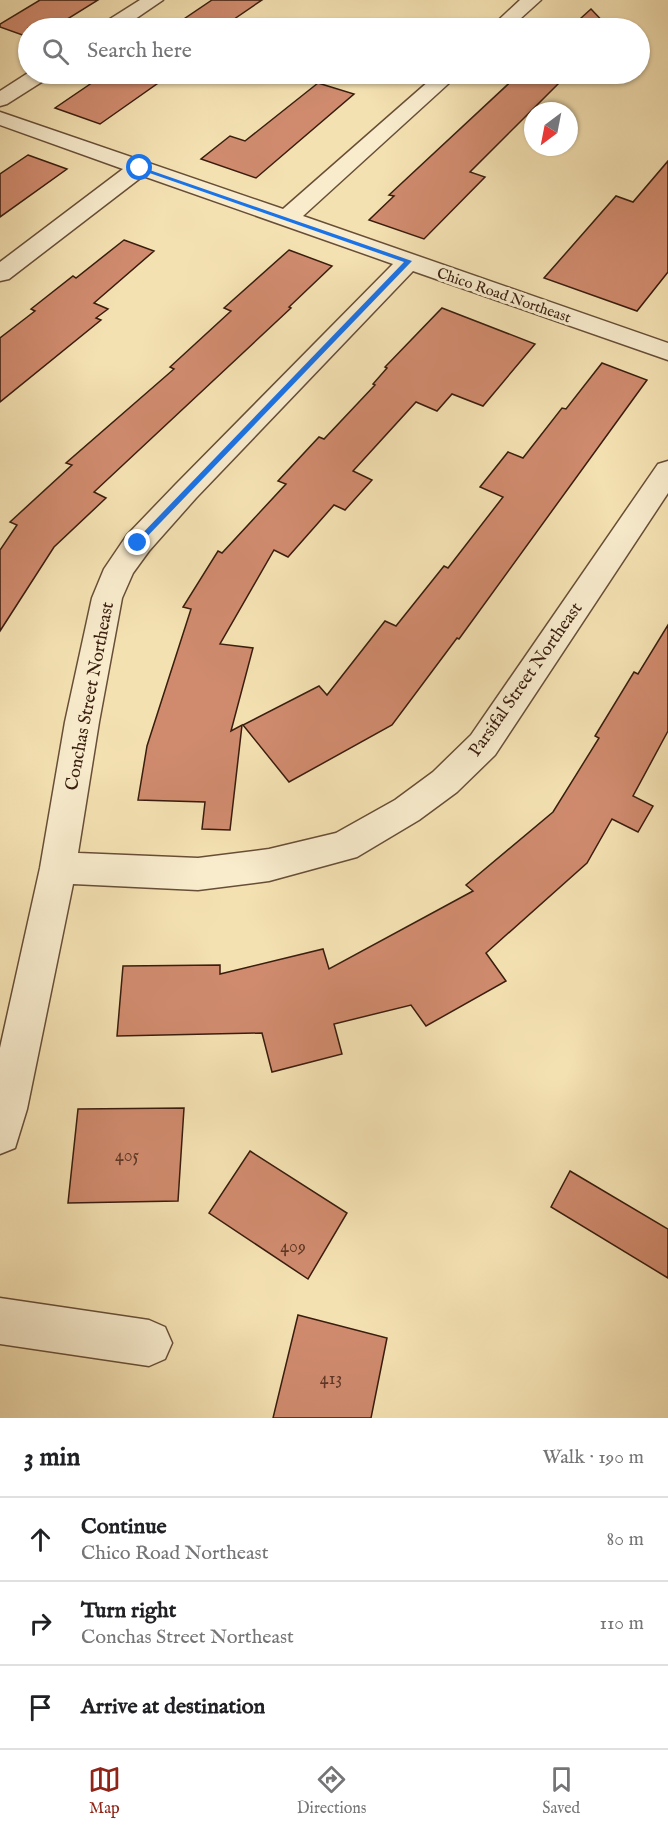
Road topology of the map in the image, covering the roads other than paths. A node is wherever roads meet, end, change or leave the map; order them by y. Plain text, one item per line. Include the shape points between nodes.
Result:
1 (153, 0) edge
2 (531, 0) edge
3 (125, 18) edge
4 (511, 18) edge
5 (25, 84) edge
6 (438, 84) edge
7 (0, 100) edge
8 (0, 118) edge
9 (140, 168) junction
10 (287, 218) junction
11 (409, 261) junction
12 (0, 273) edge
13 (668, 352) edge
14 (668, 471) edge
15 (58, 868) junction
16 (0, 1133) edge
17 (0, 1321) edge
18 (149, 1343) dead end

1 - 3 street
2 - 4 street
5 - 7 street
6 - 10 street
8 - 9 street, Chico Road Northeast
9 - 10 street, Chico Road Northeast
9 - 12 street
10 - 11 street, Chico Road Northeast
11 - 13 street, Chico Road Northeast
11 - 15 street, Conchas Street Northeast via 186,491 119,569 107,598
14 - 15 street, Parsifal Street Northeast via 483,745 445,782 406,810 344,846 269,865 198,874
15 - 16 street, Conchas Street Northeast
17 - 18 street

